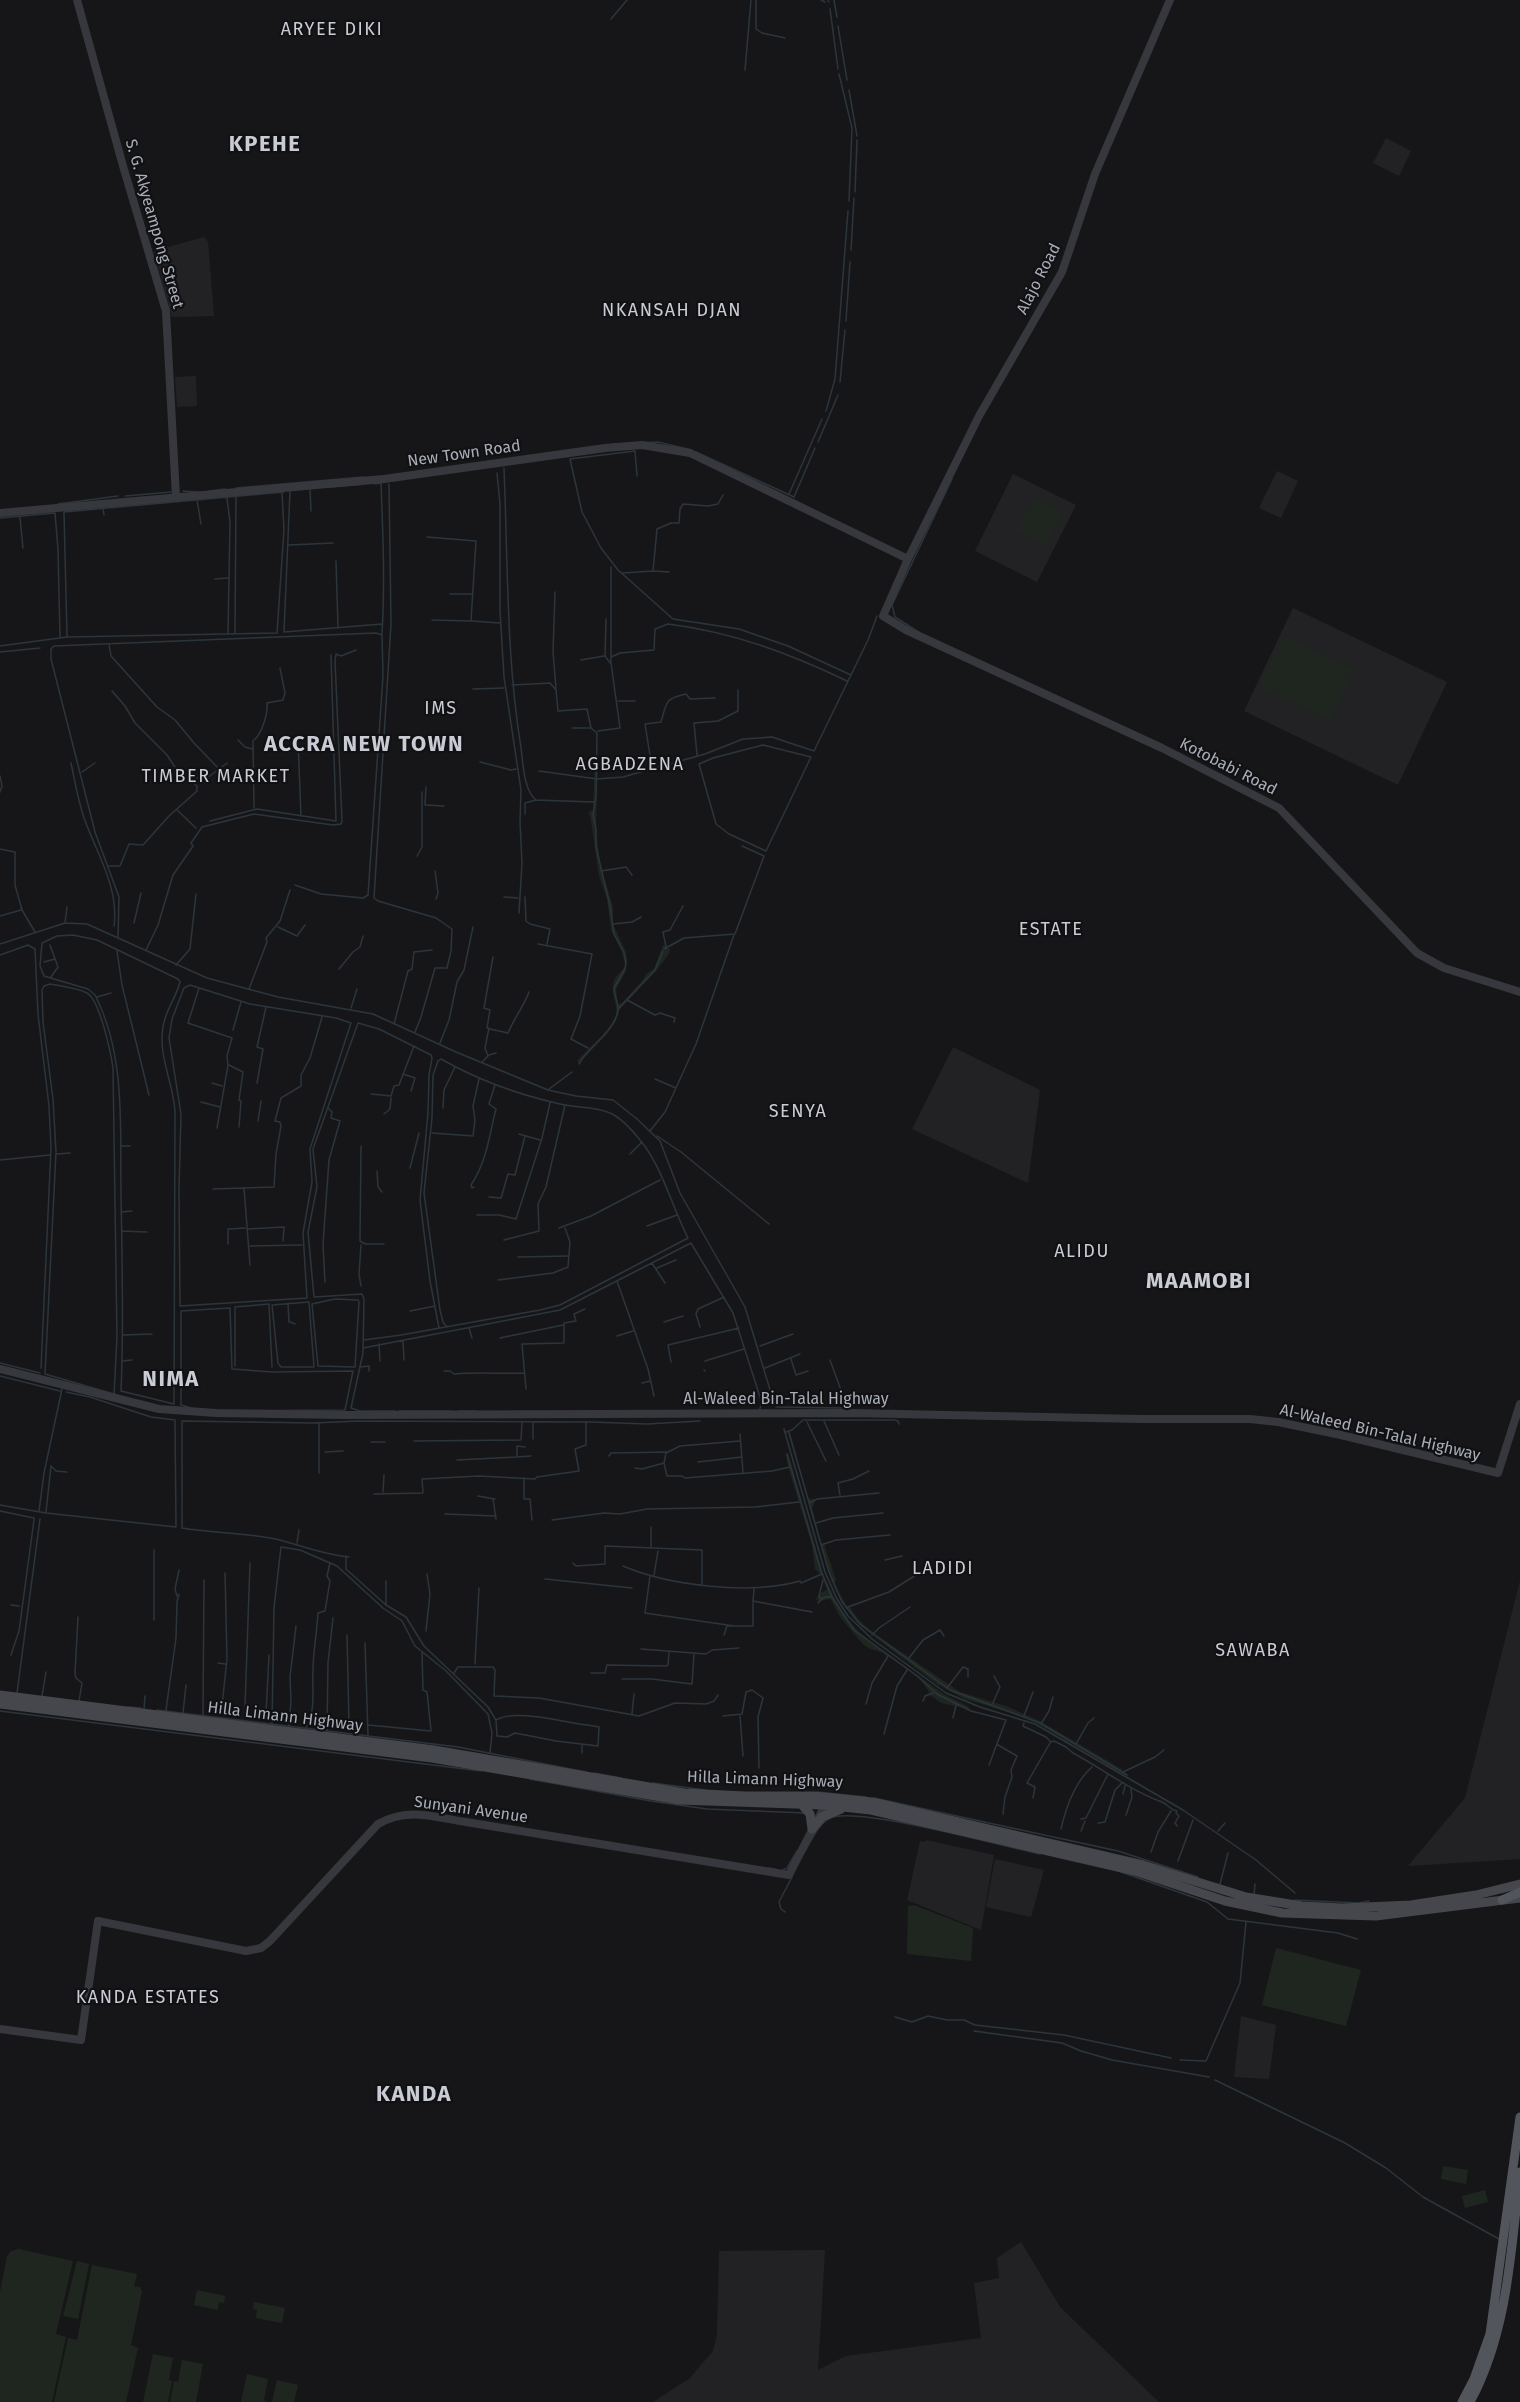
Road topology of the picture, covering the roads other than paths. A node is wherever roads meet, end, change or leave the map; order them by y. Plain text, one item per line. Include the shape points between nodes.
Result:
1 (77, 0) edge
2 (1170, 0) edge
3 (176, 497) junction
4 (0, 513) edge
5 (908, 559) junction
6 (883, 616) joint
7 (1520, 992) edge
8 (0, 1369) edge
9 (1520, 1404) edge
10 (0, 1695) edge
11 (0, 1704) edge
12 (837, 1798) junction
13 (802, 1805) junction
14 (824, 1805) junction
15 (845, 1807) junction
16 (812, 1829) junction
17 (1520, 1884) edge
18 (1520, 1892) edge
19 (1520, 1898) edge
20 (1502, 1900) junction
21 (0, 2029) edge
22 (1520, 2118) edge
23 (1520, 2172) edge
24 (1462, 2402) edge
25 (1470, 2402) edge

1 - 3 street, S. G. Akyeampong Street via 166,311
2 - 5 street, Alajo Road via 1095,174 1062,272 984,408
3 - 4 street, New Town Road
3 - 5 street, New Town Road via 384,479 605,448 653,446 690,453
5 - 6 street, Alajo Road
6 - 7 street, Kotobabi Road via 1279,808 1417,954 1444,968
8 - 9 street, Al-Waleed Bin-Talal Highway via 182,1412 1250,1419 1341,1435 1498,1473
10 - 12 main road, Hilla Limann Highway via 434,1749 684,1793
11 - 13 main road, Hilla Limann Highway via 432,1758 679,1800
12 - 14 street
12 - 17 main road, Hilla Limann Highway via 872,1802 1029,1837 1143,1865 1239,1896 1302,1906 1411,1905
13 - 14 main road, Hilla Limann Highway
13 - 16 main road via 810,1814
14 - 15 main road, Hilla Limann Highway
14 - 16 street
15 - 16 main road via 822,1817
15 - 20 main road, Hilla Limann Highway via 891,1814 1135,1871 1262,1910 1376,1916
16 - 21 street, Sunyani Avenue via 789,1875 399,1814 378,1824 270,1941 254,1951 98,1921 81,2040
18 - 20 main road
19 - 20 main road, Hilla Limann Highway
22 - 24 main road via 1491,2334
23 - 25 main road via 1497,2336 1486,2371

